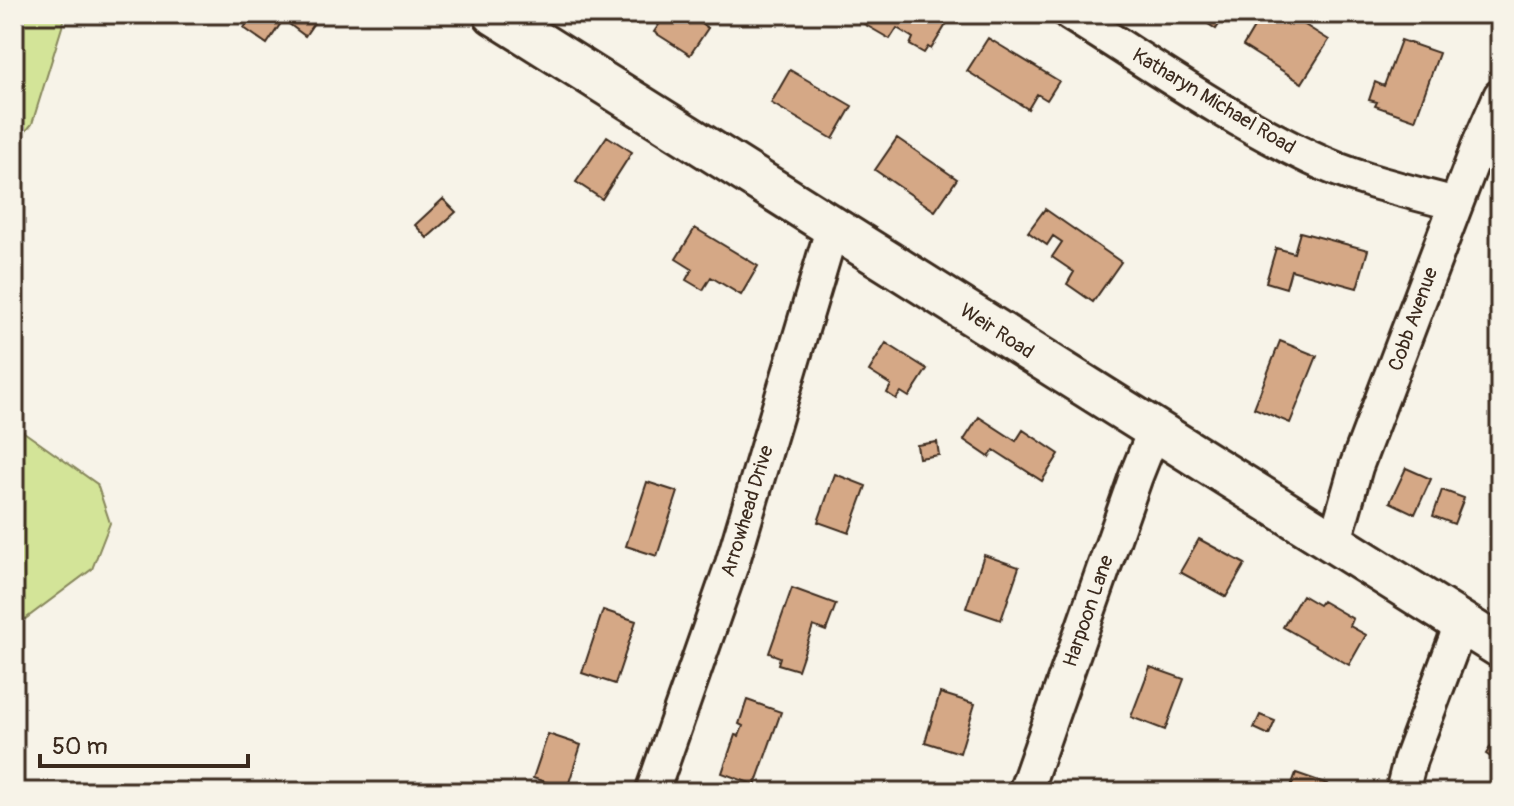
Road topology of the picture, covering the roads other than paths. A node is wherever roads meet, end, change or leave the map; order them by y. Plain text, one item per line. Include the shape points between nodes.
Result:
1 (494, 14) edge
2 (1070, 14) edge
3 (1500, 96) edge
4 (1456, 204) junction
5 (833, 226) junction
6 (1154, 431) junction
7 (1334, 544) junction
8 (1461, 624) junction
9 (1500, 647) edge
10 (652, 792) edge
11 (1025, 792) edge
12 (1402, 792) edge

1 - 5 street, Weir Road
2 - 4 street, Katharyn Michael Road via 1312,159
3 - 4 street, Cobb Avenue
4 - 7 street, Cobb Avenue via 1356,467
5 - 6 street, Weir Road
5 - 10 street, Arrowhead Drive via 732,564
6 - 7 street, Weir Road
6 - 11 street, Harpoon Lane
7 - 8 street, Weir Road
8 - 9 street, Weir Road
8 - 12 street

